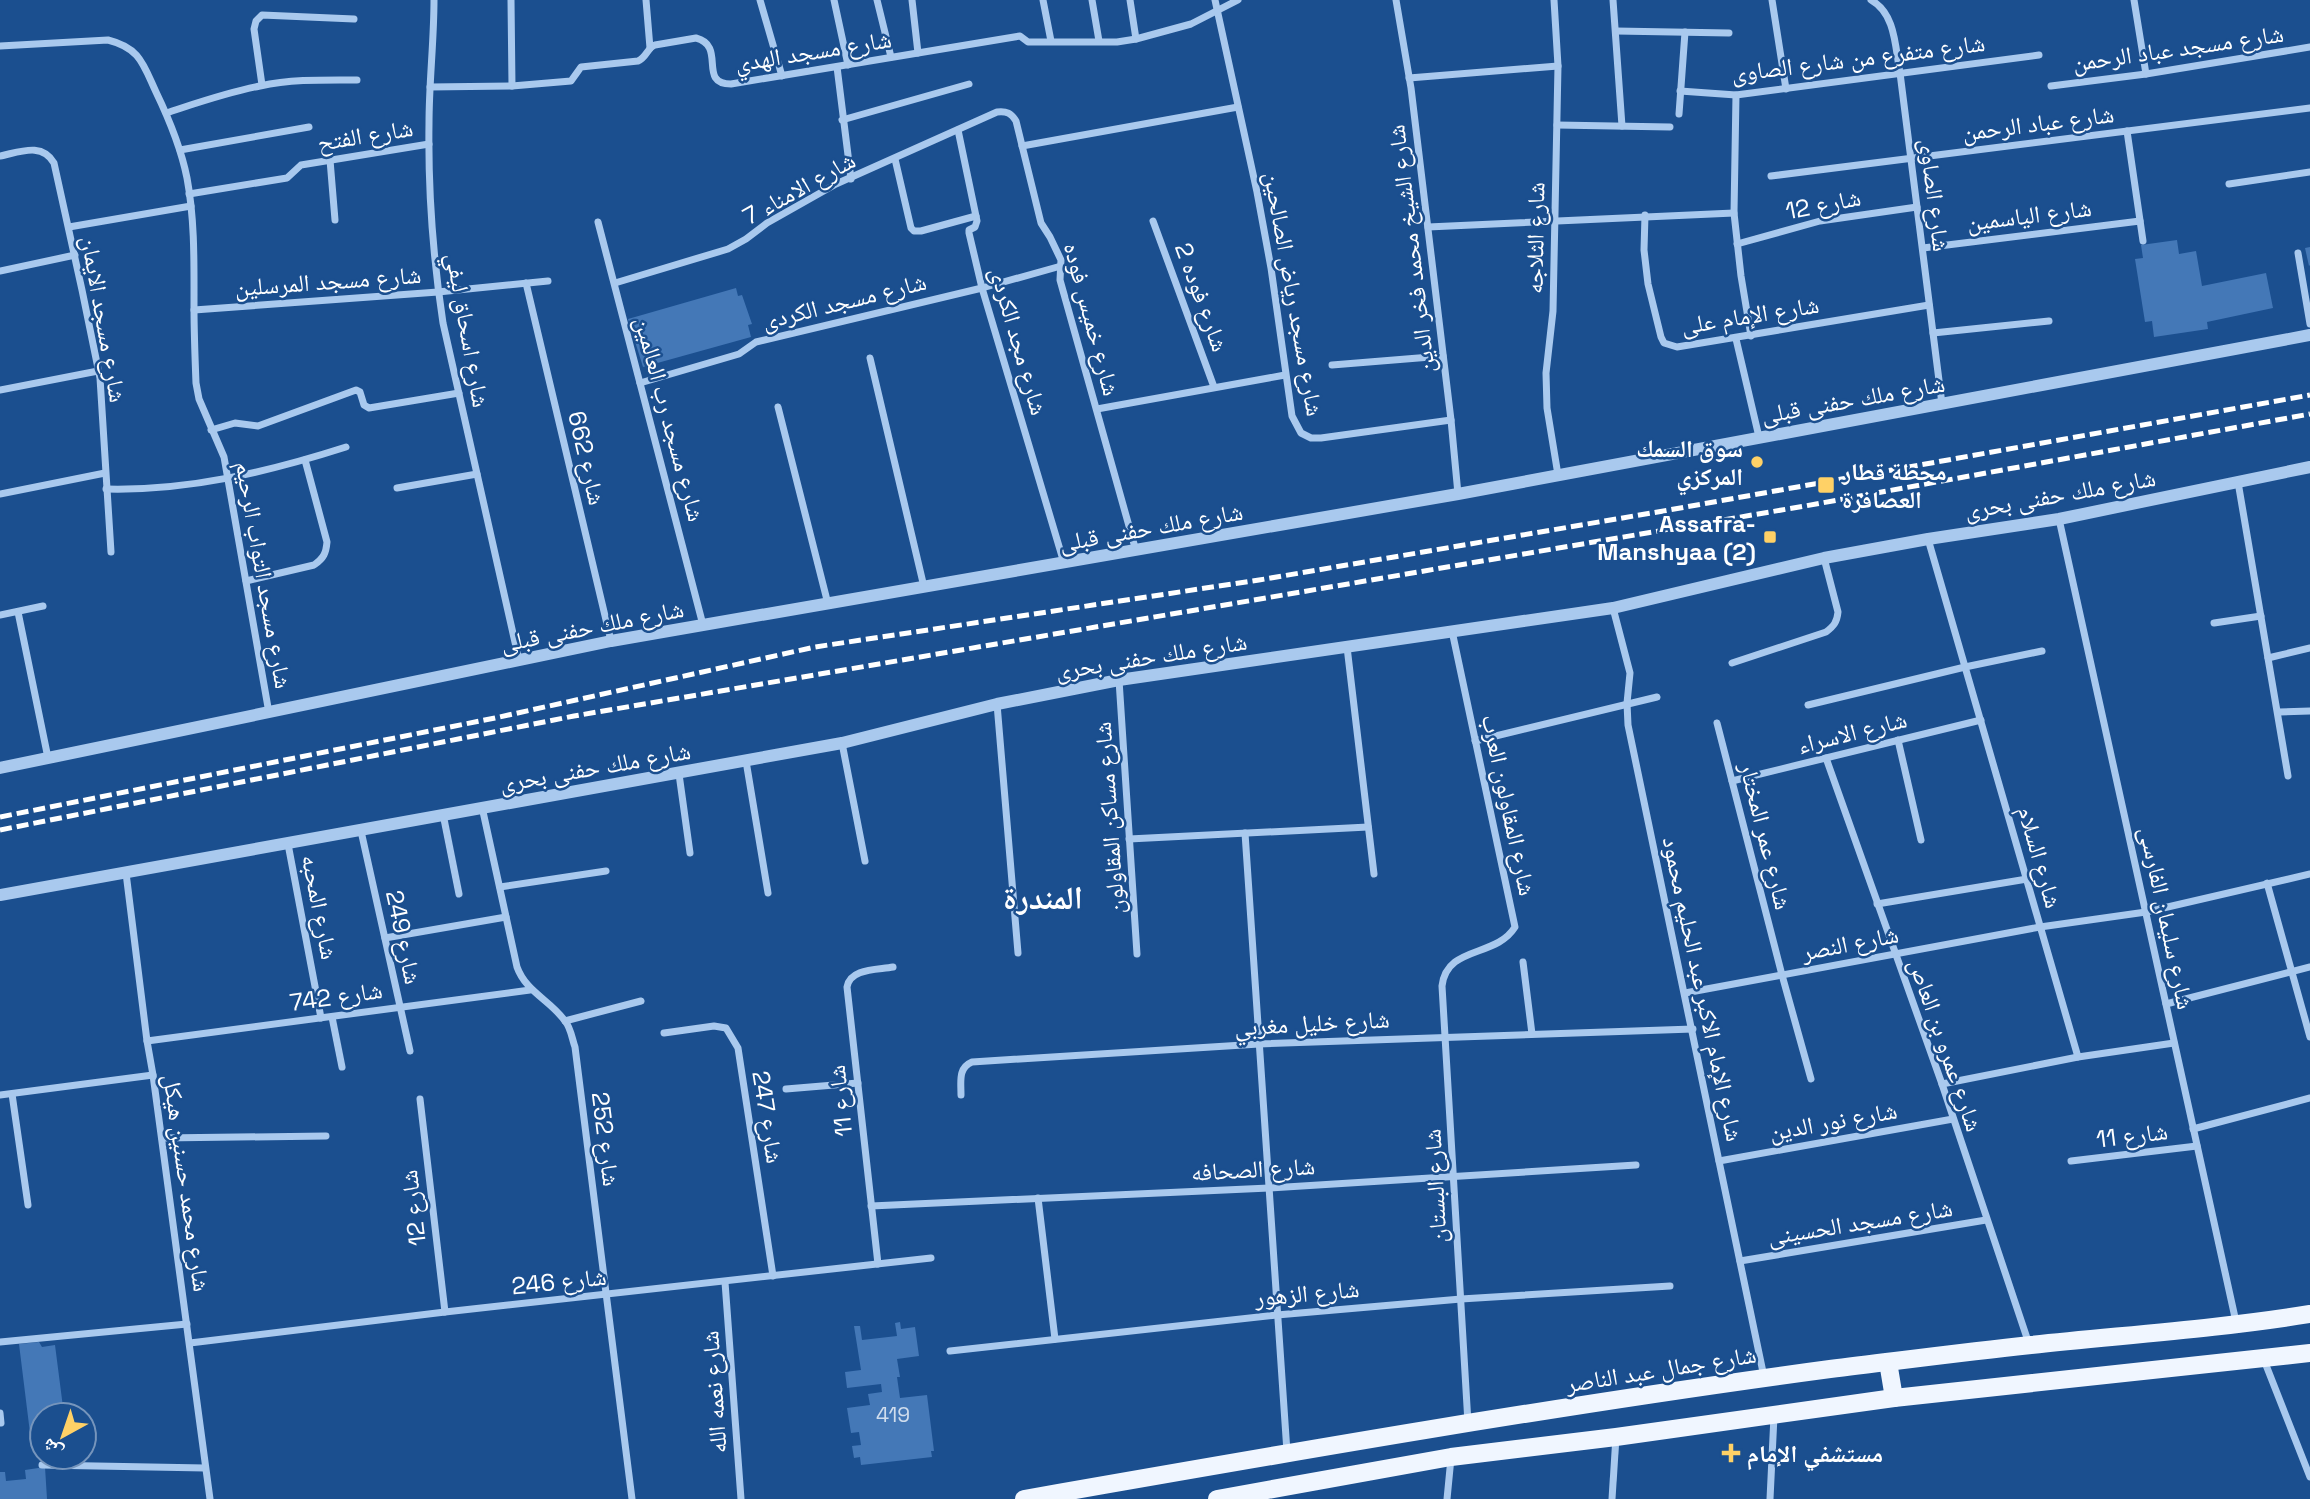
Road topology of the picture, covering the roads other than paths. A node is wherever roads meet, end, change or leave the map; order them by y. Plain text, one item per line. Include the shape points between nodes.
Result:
1 (434, 0) edge
2 (511, 0) edge
3 (646, 0) edge
4 (760, 0) edge
5 (834, 0) edge
6 (877, 0) edge
7 (912, 0) edge
8 (1043, 0) edge
9 (1092, 0) edge
10 (1130, 0) edge
11 (1215, 0) edge
12 (1238, 0) edge
13 (1396, 0) edge
14 (1554, 0) edge
15 (1613, 0) edge
16 (1772, 0) edge
17 (1874, 0) edge
18 (2134, 0) edge
19 (1217, 12) junction
20 (354, 19) dead end
21 (1616, 31) junction
22 (1685, 32) junction
23 (1729, 33) dead end
24 (1136, 39) junction
25 (1051, 41) junction
26 (1099, 41) junction
27 (0, 46) edge
28 (2310, 47) edge
29 (650, 48) junction
30 (918, 53) junction
31 (2310, 53) edge
32 (2039, 55) dead end
33 (891, 57) junction
34 (848, 65) junction
35 (837, 66) junction
36 (1559, 66) junction
37 (1900, 73) junction
38 (2146, 74) junction
39 (782, 76) junction
40 (1409, 78) junction
41 (357, 80) dead end
42 (969, 84) dead end
43 (262, 85) junction
44 (512, 86) junction
45 (2051, 86) dead end
46 (430, 87) junction
47 (1786, 89) junction
48 (1680, 91) junction
49 (1736, 95) junction
50 (1238, 107) junction
51 (2310, 108) edge
52 (997, 112) joint
53 (166, 113) junction
54 (1679, 114) dead end
55 (842, 120) junction
56 (1557, 125) junction
57 (1622, 126) junction
58 (309, 127) dead end
59 (1670, 127) dead end
60 (958, 130) junction
61 (2127, 131) junction
62 (429, 144) junction
63 (1022, 146) junction
64 (180, 150) junction
65 (0, 156) edge
66 (895, 159) junction
67 (1911, 159) junction
68 (330, 160) junction
69 (2310, 172) edge
70 (1771, 176) dead end
71 (851, 179) junction
72 (2229, 184) dead end
73 (189, 194) junction
74 (191, 206) junction
75 (1917, 207) junction
76 (1734, 213) junction
77 (1645, 215) junction
78 (976, 216) junction
79 (335, 220) dead end
80 (1555, 220) junction
81 (2140, 220) junction
82 (1153, 221) dead end
83 (598, 222) dead end
84 (69, 227) junction
85 (1428, 227) junction
86 (2143, 241) dead end
87 (1737, 244) junction
88 (1923, 248) junction
89 (2298, 253) dead end
90 (75, 255) junction
91 (1061, 266) junction
92 (0, 271) edge
93 (548, 281) dead end
94 (526, 283) junction
95 (615, 283) junction
96 (982, 288) junction
97 (438, 292) junction
98 (1929, 305) junction
99 (194, 310) junction
100 (2049, 321) dead end
101 (2310, 324) edge
102 (1933, 333) junction
103 (2310, 335) edge
104 (1751, 336) junction
105 (1736, 339) junction
106 (1443, 356) junction
107 (870, 358) dead end
108 (1332, 365) dead end
109 (98, 371) junction
110 (1285, 375) junction
111 (640, 383) junction
112 (1214, 387) junction
113 (0, 390) edge
114 (459, 393) junction
115 (1942, 404) junction
116 (778, 407) dead end
117 (1097, 409) junction
118 (1451, 421) junction
119 (212, 430) junction
120 (1759, 437) junction
121 (346, 447) dead end
122 (305, 460) junction
123 (2310, 467) edge
124 (105, 473) junction
125 (477, 474) junction
126 (1558, 475) junction
127 (228, 479) junction
128 (2238, 482) junction
129 (397, 488) dead end
130 (106, 489) junction
131 (1458, 494) junction
132 (0, 495) edge
133 (2059, 519) junction
134 (1927, 539) junction
135 (1136, 551) junction
136 (111, 552) dead end
137 (1824, 558) junction
138 (1064, 563) junction
139 (246, 581) junction
140 (924, 587) junction
141 (828, 604) junction
142 (43, 606) dead end
143 (1613, 608) junction
144 (18, 612) junction
145 (0, 615) edge
146 (2260, 617) junction
147 (2214, 623) dead end
148 (703, 625) junction
149 (1452, 631) junction
150 (611, 641) junction
151 (1346, 646) junction
152 (2310, 648) edge
153 (2042, 651) dead end
154 (2268, 658) junction
155 (520, 660) junction
156 (1732, 663) dead end
157 (1965, 667) junction
158 (1119, 680) junction
159 (1657, 697) dead end
160 (997, 704) junction
161 (1627, 704) junction
162 (1808, 705) dead end
163 (2310, 711) edge
164 (2279, 712) junction
165 (269, 713) junction
166 (1981, 720) junction
167 (1717, 723) dead end
168 (1898, 740) junction
169 (1475, 741) junction
170 (842, 743) junction
171 (48, 758) junction
172 (1826, 758) junction
173 (746, 761) junction
174 (0, 768) edge
175 (679, 774) junction
176 (2288, 776) dead end
177 (1732, 781) junction
178 (482, 807) junction
179 (443, 814) junction
180 (1368, 827) junction
181 (361, 831) junction
182 (1245, 833) junction
183 (1129, 839) junction
184 (1922, 840) dead end
185 (288, 844) junction
186 (690, 853) dead end
187 (865, 861) dead end
188 (606, 871) dead end
189 (126, 873) junction
190 (1374, 874) dead end
191 (2310, 874) edge
192 (2027, 879) junction
193 (2267, 883) junction
194 (499, 887) junction
195 (768, 893) dead end
196 (459, 894) dead end
197 (0, 895) edge
198 (1877, 904) junction
199 (2146, 912) junction
200 (506, 917) junction
201 (2040, 927) junction
202 (385, 938) junction
203 (1018, 953) dead end
204 (1137, 954) dead end
205 (1894, 954) junction
206 (1464, 956) joint
207 (1523, 962) dead end
208 (893, 967) dead end
209 (2310, 967) edge
210 (2291, 971) junction
211 (1782, 975) junction
212 (530, 990) junction
213 (1685, 993) junction
214 (641, 1001) dead end
215 (2166, 1004) junction
216 (399, 1006) junction
217 (332, 1017) junction
218 (321, 1018) junction
219 (565, 1021) junction
220 (1693, 1029) junction
221 (664, 1033) dead end
222 (1532, 1034) junction
223 (1445, 1037) junction
224 (2310, 1037) edge
225 (146, 1041) junction
226 (2174, 1042) junction
227 (1259, 1044) junction
228 (410, 1051) dead end
229 (2078, 1057) junction
230 (342, 1067) dead end
231 (153, 1075) junction
232 (1811, 1079) dead end
233 (858, 1083) junction
234 (1942, 1084) junction
235 (786, 1089) dead end
236 (12, 1094) junction
237 (0, 1095) edge
238 (961, 1096) dead end
239 (2310, 1098) edge
240 (420, 1099) dead end
241 (1953, 1119) junction
242 (2193, 1129) junction
243 (326, 1136) dead end
244 (162, 1138) junction
245 (2197, 1146) junction
246 (1719, 1161) junction
247 (2071, 1161) dead end
248 (1636, 1165) dead end
249 (1453, 1177) junction
250 (1269, 1188) junction
251 (1038, 1198) junction
252 (28, 1205) dead end
253 (872, 1206) junction
254 (1986, 1220) junction
255 (931, 1258) dead end
256 (1740, 1261) junction
257 (878, 1264) junction
258 (773, 1276) junction
259 (725, 1282) junction
260 (1670, 1286) dead end
261 (607, 1295) junction
262 (1461, 1299) junction
263 (445, 1312) junction
264 (2310, 1314) edge
265 (1277, 1315) junction
266 (187, 1324) junction
267 (2236, 1326) junction
268 (1055, 1339) junction
269 (0, 1342) edge
270 (190, 1343) junction
271 (2029, 1345) junction
272 (950, 1351) dead end
273 (2310, 1353) edge
274 (2262, 1356) junction
275 (1888, 1362) junction
276 (1764, 1378) junction
277 (1894, 1398) junction
278 (0, 1413) edge
279 (1774, 1416) junction
280 (1, 1423) edge
281 (1468, 1424) junction
282 (1616, 1437) junction
283 (1287, 1453) junction
284 (1451, 1457) junction
285 (98, 1466) edge
286 (205, 1468) junction
287 (2310, 1477) edge
288 (1282, 1492) edge
289 (210, 1499) edge
290 (632, 1499) edge
291 (741, 1499) edge
292 (1024, 1499) edge
293 (1217, 1499) edge
294 (1447, 1499) edge
295 (1612, 1499) edge
296 (1770, 1499) edge

1 - 46 street, شارع اسحاق ليفي
2 - 44 street
3 - 29 street
4 - 39 street
5 - 34 street
6 - 33 street
7 - 30 street
8 - 25 street
9 - 26 street
10 - 24 street
11 - 19 street
12 - 19 street, شارع مسجد الهدي
13 - 40 street, شارع الشيخ محمد فخر الدين
14 - 36 street, شارع الثلاجه
15 - 21 street
16 - 47 street
17 - 37 street, شارع الصاوى via 1890,18
18 - 38 street
19 - 24 street, شارع مسجد الهدي via 1178,29
19 - 50 street, شارع مسجد رياض الصالحين
20 - 43 street via 262,15 254,29
21 - 22 street
21 - 57 street
22 - 23 street
22 - 48 street
24 - 26 street, شارع مسجد الهدي
25 - 26 street, شارع مسجد الهدي
25 - 30 street, شارع مسجد الهدي via 1028,42 1020,36
27 - 53 street, شارع مسجد التواب الرحيم via 108,40 123,44 145,67
28 - 31 street
28 - 38 street, شارع مسجد عباد الرحمن
29 - 39 street, شارع مسجد الهدي via 703,40 711,50 713,75 724,84
29 - 44 street, شارع مسجد الهدي via 638,61 581,67 571,81
30 - 33 street, شارع مسجد الهدي
32 - 37 street, شارع متفرع من شارع الصاوى
33 - 34 street, شارع مسجد الهدي
34 - 35 street, شارع مسجد الهدي
35 - 39 street, شارع مسجد الهدي
35 - 55 street
36 - 40 street
36 - 56 street, شارع الثلاجه
37 - 47 street, شارع متفرع من شارع الصاوى
37 - 67 street, شارع الصاوى
38 - 45 street, شارع مسجد عباد الرحمن
40 - 85 street, شارع الشيخ محمد فخر الدين
41 - 43 street
42 - 55 street
43 - 53 street
44 - 46 street, شارع مسجد الهدي
46 - 62 street, شارع اسحاق ليفي
47 - 49 street, شارع متفرع من شارع الصاوى
48 - 49 street, شارع متفرع من شارع الصاوى
48 - 54 street
49 - 76 street
50 - 63 street
50 - 110 street, شارع مسجد رياض الصالحين via 1271,268
51 - 61 street, شارع عباد الرحمن
52 - 60 street, شارع الامناء 7
52 - 63 street, شارع خميس فوده via 1012,114
53 - 64 street, شارع مسجد التواب الرحيم
55 - 71 street
56 - 57 street
56 - 80 street, شارع الثلاجه
57 - 59 street
58 - 64 street
60 - 66 street, شارع الامناء 7
60 - 78 street, شارع مجد الكردى
61 - 67 street, شارع عباد الرحمن
61 - 81 street
62 - 68 street, شارع الفتح
62 - 97 street, شارع اسحاق ليفي
63 - 91 street, شارع خميس فوده via 1041,223
64 - 73 street, شارع مسجد التواب الرحيم
65 - 84 street, شارع مسجد الايمان via 34,149 50,155
66 - 71 street, شارع الامناء 7
66 - 78 street via 914,231
67 - 70 street, شارع عباد الرحمن
67 - 75 street, شارع الصاوى
68 - 73 street, شارع الفتح via 301,165 287,178
68 - 79 street
69 - 72 street
71 - 95 street, شارع الامناء 7 via 767,223 738,245
73 - 74 street, شارع مسجد التواب الرحيم
74 - 84 street
74 - 99 street, شارع مسجد التواب الرحيم
75 - 87 street, شارع 12 via 1820,221
75 - 88 street, شارع الصاوى
76 - 77 street
76 - 87 street
77 - 80 street
77 - 105 street, شارع الإمام على via 1648,284 1664,342 1676,347
78 - 96 street, شارع مجد الكردى via 977,224 969,233
80 - 85 street
80 - 126 street, شارع الثلاجه via 1546,373
81 - 86 street
81 - 88 street, شارع الياسمين
82 - 112 street, شارع فوده 2
83 - 95 street, شارع مسجد رب العالمين
84 - 90 street, شارع مسجد الايمان
85 - 106 street, شارع الشيخ محمد فخر الدين
87 - 104 street
88 - 98 street, شارع الصاوى
89 - 101 street
90 - 92 street
90 - 109 street, شارع مسجد الايمان
91 - 96 street, شارع مسجد الكردى
91 - 117 street, شارع خميس فوده via 1060,280
93 - 94 street, شارع مسجد المرسلين
94 - 97 street, شارع مسجد المرسلين
94 - 150 street, شارع 662
95 - 111 street, شارع مسجد رب العالمين
96 - 111 street, شارع مسجد الكردى via 757,342 739,354
96 - 138 street, شارع مجد الكردى
97 - 99 street, شارع مسجد المرسلين
97 - 114 street, شارع اسحاق ليفي
98 - 102 street, شارع الصاوى
98 - 104 street, شارع الإمام على
99 - 119 street, شارع مسجد التواب الرحيم via 197,391
100 - 102 street
102 - 115 street, شارع الصاوى
103 - 115 street, شارع ملك حفنى قبلى
104 - 105 street, شارع الإمام على
105 - 120 street
106 - 108 street
106 - 118 street, شارع الشيخ محمد فخر الدين
107 - 140 street
109 - 113 street
109 - 124 street, شارع مسجد الايمان
110 - 112 street
110 - 118 street, شارع مسجد رياض الصالحين via 1295,425 1311,438
111 - 148 street, شارع مسجد رب العالمين
112 - 117 street
114 - 119 street via 369,408 356,390 258,426 235,423
114 - 125 street, شارع اسحاق ليفي
115 - 120 street, شارع ملك حفنى قبلى
116 - 141 street
117 - 135 street, شارع خميس فوده
118 - 131 street, شارع الشيخ محمد فخر الدين
119 - 127 street, شارع مسجد التواب الرحيم
120 - 126 street, شارع ملك حفنى قبلى
121 - 122 street
122 - 127 street
122 - 139 street via 326,551 314,565
123 - 128 street, شارع ملك حفنى بحرى
124 - 130 street, شارع مسجد الايمان
124 - 132 street
125 - 129 street
125 - 155 street, شارع اسحاق ليفي
126 - 131 street, شارع ملك حفنى قبلى
127 - 130 street
127 - 139 street, شارع مسجد التواب الرحيم
128 - 133 street, شارع ملك حفنى بحرى
128 - 146 street
130 - 136 street, شارع مسجد الايمان
131 - 135 street, شارع ملك حفنى قبلى
133 - 134 street, شارع ملك حفنى بحرى
133 - 199 street, شارع سليمان الفارسى
134 - 137 street, شارع ملك حفنى بحرى
134 - 157 street, شارع السلام
135 - 138 street, شارع ملك حفنى قبلى
137 - 143 street, شارع ملك حفنى بحرى
137 - 156 street via 1838,612 1833,627
138 - 140 street, شارع ملك حفنى قبلى
139 - 165 street, شارع مسجد التواب الرحيم
140 - 141 street, شارع ملك حفنى قبلى
141 - 148 street, شارع ملك حفنى قبلى
142 - 144 street
143 - 149 street, شارع ملك حفنى بحرى
143 - 161 street, شارع الإمام الاكبر عبد الحليم محمود via 1630,673
144 - 145 street
144 - 171 street
146 - 147 street
146 - 154 street
148 - 150 street, شارع ملك حفنى قبلى
149 - 151 street, شارع ملك حفنى بحرى
149 - 169 street, شارع المقاولون العرب
150 - 155 street, شارع ملك حفنى قبلى
151 - 158 street, شارع ملك حفنى بحرى
151 - 180 street
152 - 154 street
153 - 157 street
154 - 164 street
155 - 165 street, شارع ملك حفنى قبلى
157 - 162 street
157 - 166 street, شارع السلام
158 - 160 street, شارع ملك حفنى بحرى
158 - 183 street, شارع مساكن المقاولون
159 - 161 street
160 - 170 street, شارع ملك حفنى بحرى
160 - 203 street
161 - 169 street
161 - 213 street, شارع الإمام الاكبر عبد الحليم محمود
163 - 164 street
164 - 176 street
165 - 171 street, شارع ملك حفنى قبلى
166 - 168 street, شارع الاسراء
166 - 192 street, شارع السلام
167 - 177 street, شارع عمر المختار
168 - 172 street, شارع الاسراء
168 - 184 street
169 - 206 street, شارع المقاولون العرب via 1515,927 1503,941
170 - 173 street, شارع ملك حفنى بحرى
170 - 187 street
171 - 174 street, شارع ملك حفنى قبلى
172 - 177 street, شارع الاسراء
172 - 198 street, شارع عمرو بن العاص
173 - 175 street, شارع ملك حفنى بحرى
173 - 195 street
175 - 178 street, شارع ملك حفنى بحرى
175 - 186 street
177 - 211 street, شارع عمر المختار
178 - 179 street, شارع ملك حفنى بحرى
178 - 194 street
179 - 181 street, شارع ملك حفنى بحرى
179 - 196 street
180 - 182 street
180 - 190 street
181 - 185 street, شارع ملك حفنى بحرى
181 - 202 street, شارع 249
182 - 183 street
182 - 227 street
183 - 204 street, شارع مساكن المقاولون
185 - 189 street, شارع ملك حفنى بحرى
185 - 218 street, شارع المحبه
188 - 194 street
189 - 197 street, شارع ملك حفنى بحرى
189 - 225 street, شارع محمد حسنين هيكل
191 - 193 street, شارع النصر
192 - 198 street
192 - 201 street, شارع السلام
193 - 199 street, شارع النصر
193 - 210 street
194 - 200 street
198 - 205 street, شارع عمرو بن العاص
199 - 201 street, شارع النصر
199 - 215 street, شارع سليمان الفارسى
200 - 202 street
200 - 212 street via 516,967
201 - 205 street, شارع النصر
201 - 229 street, شارع السلام
202 - 216 street, شارع 249
205 - 211 street, شارع النصر
205 - 234 street, شارع عمرو بن العاص
206 - 223 street, شارع البستان via 1443,976
207 - 222 street
208 - 233 street, شارع 11 via 859,972 848,982
209 - 210 street
210 - 215 street
210 - 224 street
211 - 213 street, شارع النصر
211 - 232 street, شارع عمر المختار
212 - 216 street, شارع 742
212 - 219 street
213 - 220 street, شارع الإمام الاكبر عبد الحليم محمود
214 - 219 street
215 - 226 street, شارع سليمان الفارسى
216 - 217 street, شارع 742
216 - 228 street, شارع 249
217 - 218 street, شارع 742
217 - 230 street
218 - 225 street, شارع 742
219 - 261 street, شارع 252 via 575,1047
220 - 222 street, شارع خليل مغربي
220 - 246 street, شارع الإمام الاكبر عبد الحليم محمود
221 - 258 street, شارع 247 via 726,1028 738,1048
222 - 223 street, شارع خليل مغربي
223 - 227 street, شارع خليل مغربي
223 - 249 street, شارع البستان
225 - 231 street, شارع محمد حسنين هيكل
226 - 229 street
226 - 242 street, شارع سليمان الفارسى
227 - 238 street, شارع خليل مغربي via 972,1062 961,1071
227 - 250 street
229 - 234 street
231 - 236 street
231 - 244 street, شارع محمد حسنين هيكل
233 - 235 street
233 - 253 street, شارع 11
234 - 241 street, شارع عمرو بن العاص
236 - 237 street
236 - 252 street
239 - 242 street
240 - 263 street, شارع 12
241 - 246 street, شارع نور الدين
241 - 254 street, شارع عمرو بن العاص
242 - 245 street, شارع سليمان الفارسى
243 - 244 street
244 - 266 street, شارع محمد حسنين هيكل
245 - 247 street, شارع 11
245 - 267 street, شارع سليمان الفارسى
246 - 256 street, شارع الإمام الاكبر عبد الحليم محمود
248 - 249 street, شارع الصحافه
249 - 250 street, شارع الصحافه
249 - 262 street, شارع البستان
250 - 251 street, شارع الصحافه
250 - 265 street
251 - 253 street, شارع الصحافه
251 - 268 street
253 - 257 street, شارع 11
254 - 256 street, شارع مسجد الحسينى
254 - 271 street, شارع عمرو بن العاص
255 - 257 street, شارع 246
256 - 276 street, شارع الإمام الاكبر عبد الحليم محمود
257 - 258 street, شارع 246
258 - 259 street, شارع 246
259 - 261 street, شارع 246
259 - 291 street, شارع نعمه الله
260 - 262 street, شارع الزهور
261 - 263 street, شارع 246
261 - 290 street, شارع 252
262 - 265 street, شارع الزهور
262 - 281 street, شارع البستان
263 - 270 street, شارع 246
264 - 267 main road, شارع جمال عبد الناصر
265 - 268 street, شارع الزهور
265 - 283 street
266 - 269 street
266 - 270 street, شارع محمد حسنين هيكل
267 - 271 main road, شارع جمال عبد الناصر
268 - 272 street, شارع الزهور
270 - 286 street, شارع محمد حسنين هيكل
271 - 275 main road, شارع جمال عبد الناصر
273 - 274 main road
274 - 277 main road
274 - 287 street
275 - 276 main road, شارع جمال عبد الناصر
275 - 277 main road
276 - 281 main road, شارع جمال عبد الناصر
277 - 279 main road
278 - 280 street
279 - 282 main road
279 - 296 street
281 - 283 main road, شارع جمال عبد الناصر
282 - 284 main road
282 - 295 street
283 - 292 main road, شارع جمال عبد الناصر
284 - 288 main road
284 - 294 street
285 - 286 street
286 - 289 street, شارع محمد حسنين هيكل
288 - 293 main road

